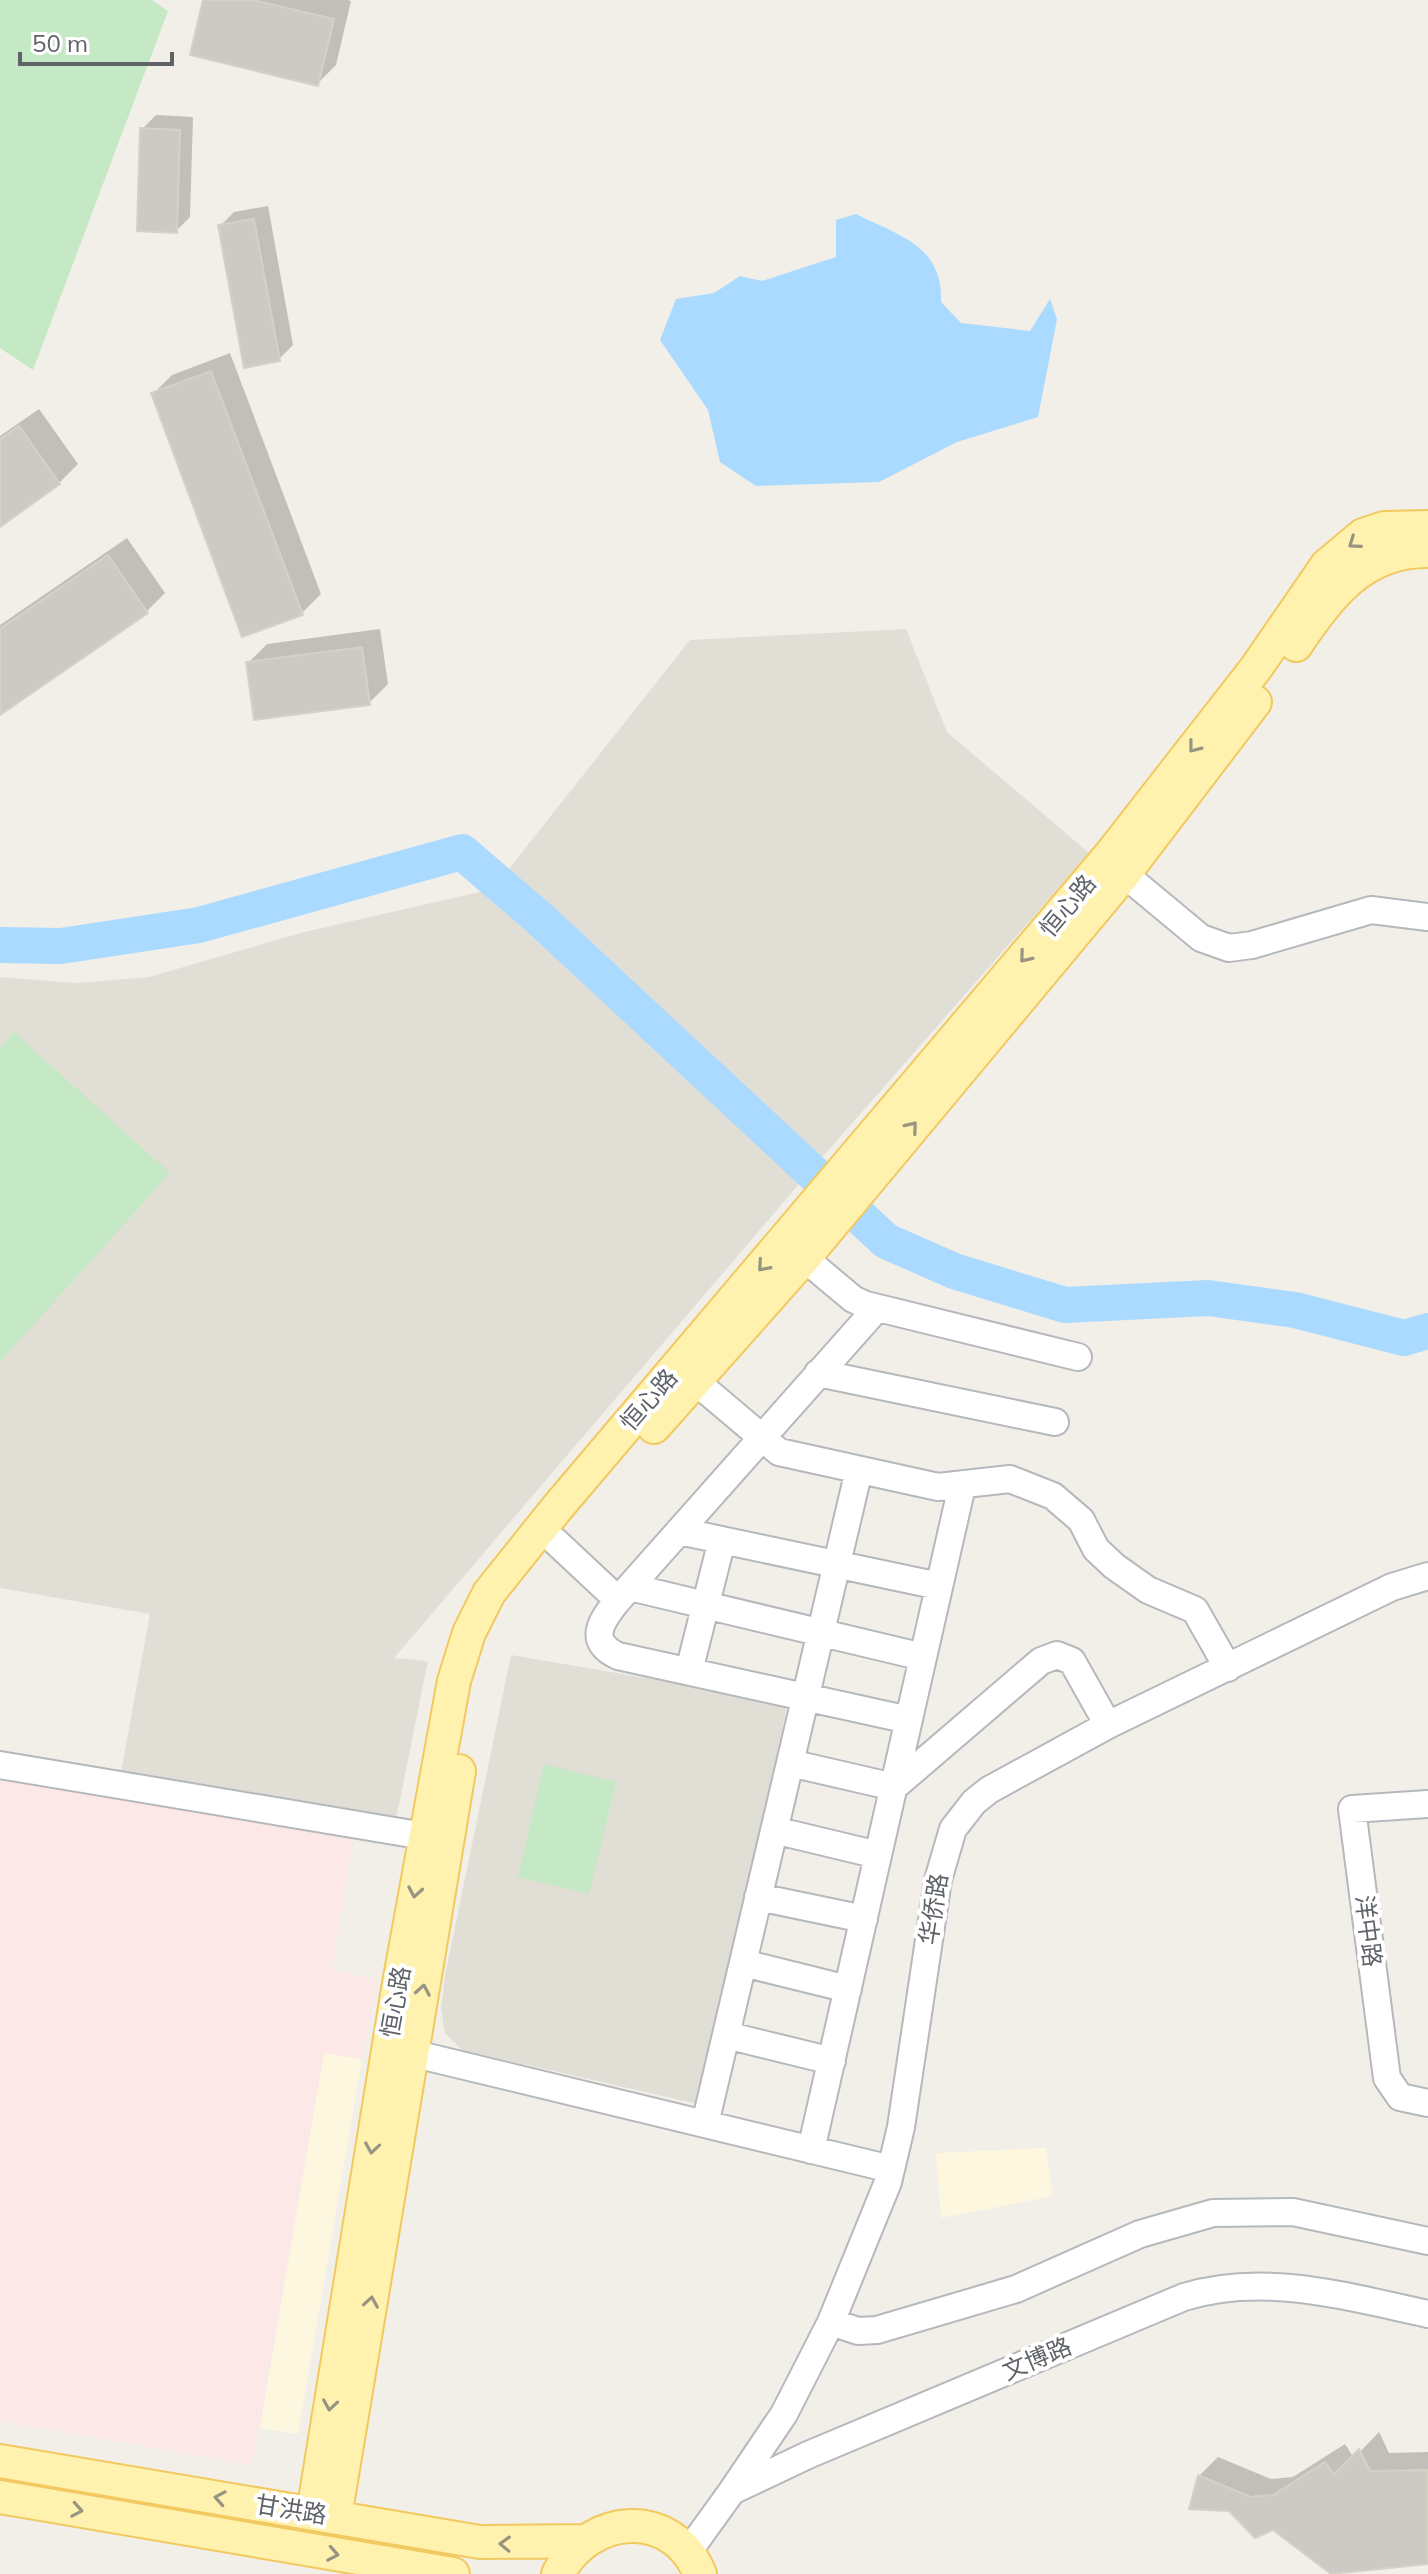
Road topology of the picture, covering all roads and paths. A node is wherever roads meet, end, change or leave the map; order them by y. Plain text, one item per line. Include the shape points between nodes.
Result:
1 (1428, 527) edge
2 (1428, 551) edge
3 (1124, 874) junction
4 (1428, 917) edge
5 (853, 1180) junction
6 (823, 1215) junction
7 (804, 1258) junction
8 (877, 1308) junction
9 (1078, 1357) dead end
10 (818, 1373) junction
11 (695, 1381) junction
12 (1055, 1422) dead end
13 (760, 1437) junction
14 (859, 1470) junction
15 (962, 1486) junction
16 (679, 1531) junction
17 (722, 1540) junction
18 (555, 1541) junction
19 (837, 1564) junction
20 (1428, 1576) edge
21 (939, 1586) junction
22 (624, 1593) junction
23 (706, 1605) junction
24 (821, 1632) junction
25 (923, 1657) junction
26 (1228, 1668) junction
27 (689, 1671) junction
28 (805, 1697) junction
29 (909, 1720) junction
30 (1108, 1725) junction
31 (790, 1763) junction
32 (0, 1765) edge
33 (894, 1787) junction
34 (1428, 1804) edge
35 (774, 1830) junction
36 (437, 1838) junction
37 (878, 1855) junction
38 (758, 1897) junction
39 (864, 1919) junction
40 (743, 1963) junction
41 (848, 1989) junction
42 (726, 2035) junction
43 (411, 2053) junction
44 (832, 2061) junction
45 (1428, 2103) edge
46 (705, 2124) junction
47 (811, 2150) junction
48 (891, 2169) junction
49 (1428, 2241) edge
50 (1428, 2314) edge
51 (831, 2322) junction
52 (0, 2461) edge
53 (732, 2491) junction
54 (0, 2497) edge
55 (324, 2515) junction
56 (583, 2541) junction
57 (694, 2563) edge
58 (453, 2574) edge
59 (558, 2574) edge

1 -> 5 main road, 恒心路 via 1384,528 1363,535 1327,565 1256,668
2 - 3 main road, 恒心路 via 1381,558 1339,588
3 - 4 street via 1201,938 1229,948 1371,910
5 -> 3 main road, 恒心路
5 - 6 main road, 恒心路
6 - 7 main road, 恒心路
6 -> 36 main road, 恒心路 via 557,1508 489,1593 457,1670
7 - 8 street via 853,1299
7 - 11 main road, 恒心路
8 - 9 street
8 - 10 street
10 - 12 street
10 - 13 street
11 - 13 street
11 - 18 main road, 恒心路
13 - 14 street via 779,1452
13 - 16 street
14 - 15 street via 938,1487
14 - 19 street
15 - 21 street
15 - 26 street via 1010,1479 1053,1496 1081,1520 1096,1549 1114,1566 1157,1595 1195,1610
16 - 17 street
16 - 22 street
17 - 19 street
17 - 23 street
18 - 22 street
18 - 36 main road, 恒心路 via 488,1634
19 - 21 street
19 - 24 street
20 - 26 street, 华侨路 via 1392,1587
21 - 25 street
22 - 23 street
22 - 27 street via 598,1629 602,1645 618,1656
23 - 24 street
23 - 27 street
24 - 25 street
24 - 28 street
25 - 29 street
26 - 30 street, 华侨路
27 - 28 street
28 - 29 street
28 - 31 street
29 - 33 street
30 - 33 street via 1072,1661 1049,1656
30 - 48 street, 华侨路 via 989,1790 953,1829 938,1880
31 - 33 street
31 - 35 street
32 - 36 street
33 - 37 street
34 - 45 street, 洋中路 via 1352,1809 1387,2078 1400,2097
35 - 37 street
35 - 38 street
43 -> 36 main road, 恒心路
36 -> 55 main road, 恒心路
37 - 39 street
38 - 39 street
38 - 40 street
39 - 41 street
40 - 41 street
40 - 42 street
41 - 44 street
42 - 44 street
42 - 46 street
43 - 46 street
55 -> 43 main road, 恒心路
44 - 47 street
46 - 47 street
47 - 48 street
48 - 51 street, 华侨路
49 - 51 street via 1293,2212 1213,2213 1140,2234 1016,2289 884,2327 858,2331
50 - 53 street, 文博路 via 1273,2286 1200,2292
51 - 53 street, 华侨路 via 784,2414
55 -> 52 main road, 甘洪路
53 - 57 street, 文博路
54 -> 58 main road, 甘洪路
56 -> 55 main road, 甘洪路 via 480,2542
56 - 57 main road via 626,2525 649,2528 670,2537
56 - 59 main road

